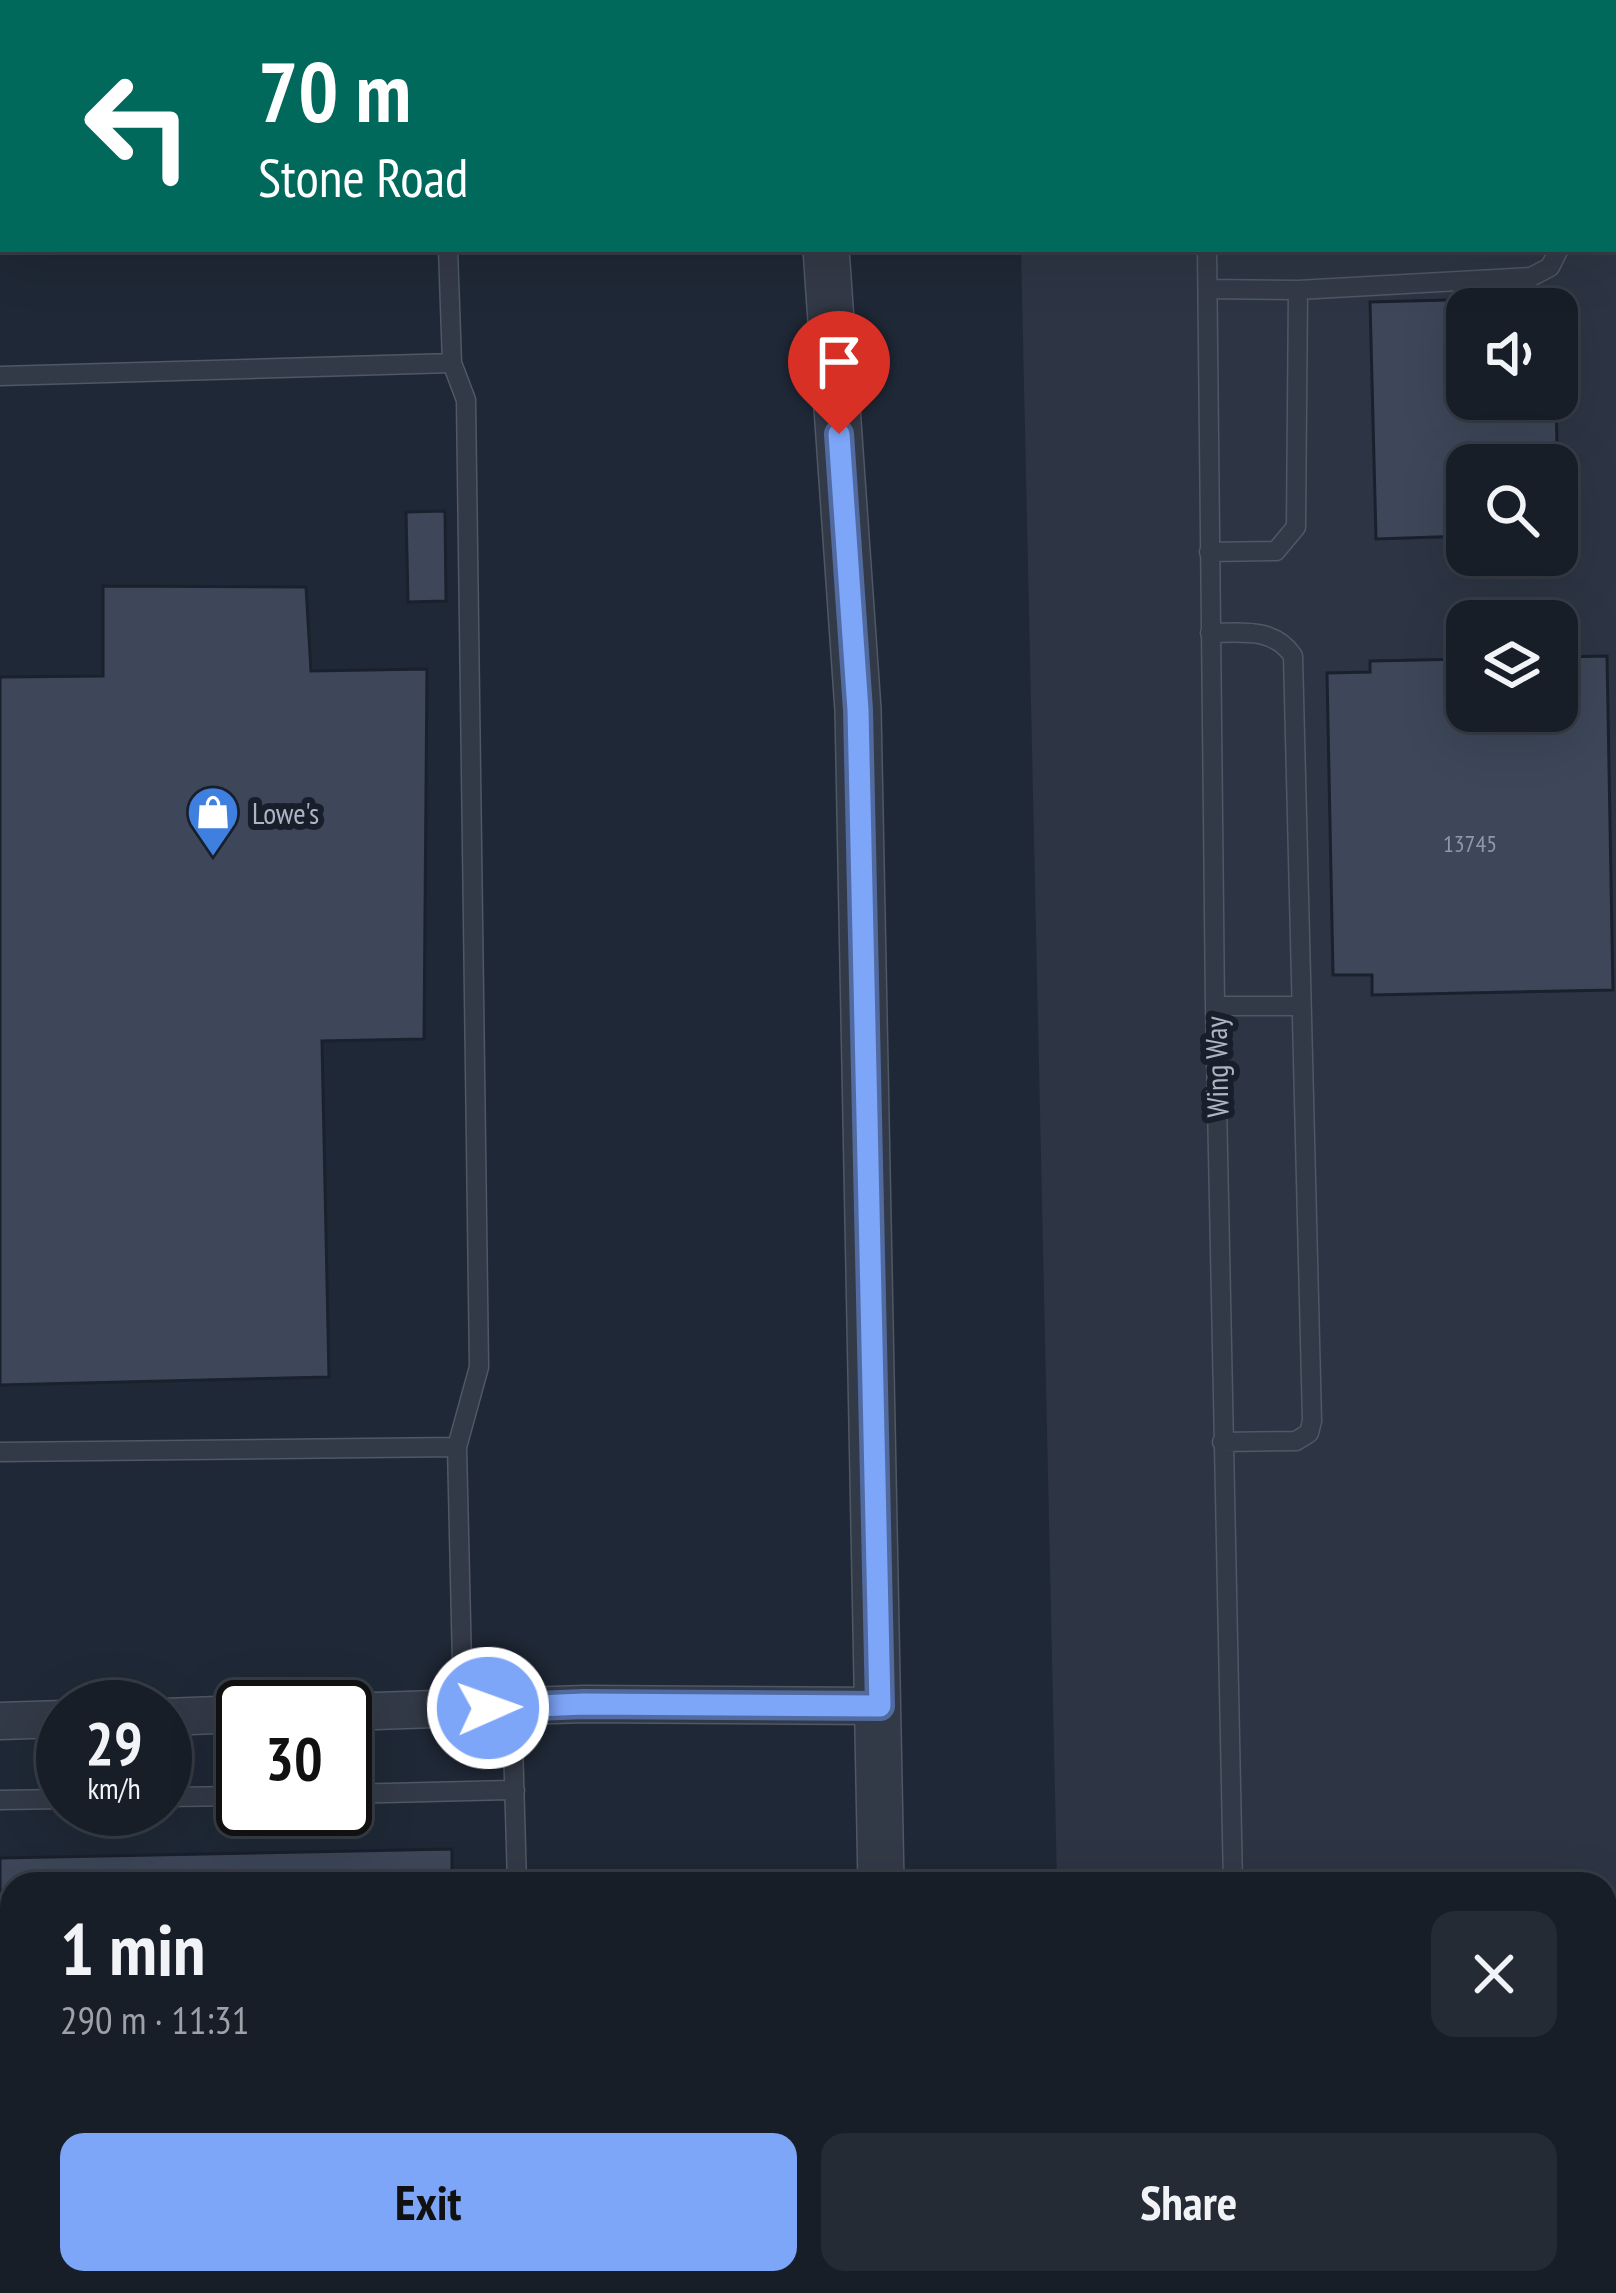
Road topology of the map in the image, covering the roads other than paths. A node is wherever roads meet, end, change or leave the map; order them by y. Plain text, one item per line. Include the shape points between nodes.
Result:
1 (448, 252) edge
2 (826, 252) edge
3 (1207, 252) edge
4 (1558, 252) edge
5 (1208, 289) junction
6 (1298, 290) junction
7 (452, 363) junction
8 (0, 376) edge
9 (1209, 552) junction
10 (1210, 633) junction
11 (1214, 1006) junction
12 (1300, 1006) junction
13 (1222, 1442) junction
14 (457, 1447) junction
15 (0, 1451) edge
16 (880, 1706) junction
17 (512, 1707) junction
18 (463, 1708) junction
19 (372, 1711) edge
20 (36, 1720) edge
21 (0, 1721) edge
22 (514, 1790) junction
23 (372, 1793) edge
24 (36, 1800) edge
25 (0, 1801) edge
26 (517, 1872) edge
27 (881, 1872) edge
28 (1233, 1872) edge

1 - 7 lane
2 - 16 street via 858,710
3 - 5 lane, Wing Way
4 - 6 lane via 1531,277
5 - 6 lane
5 - 9 lane, Wing Way
6 - 9 lane via 1296,527 1276,551
7 - 8 lane
7 - 14 lane via 466,400 479,1367
9 - 10 lane, Wing Way
10 - 11 lane, Wing Way
10 - 12 lane via 1273,636 1293,656
11 - 12 lane
11 - 13 lane, Wing Way
12 - 13 lane via 1312,1421 1296,1441
13 - 28 lane, Wing Way
14 - 15 lane
14 - 18 lane
16 - 17 street
16 - 27 street
17 - 18 street
17 - 22 lane
18 - 19 street
20 - 21 street
22 - 23 lane
22 - 26 lane
24 - 25 lane

